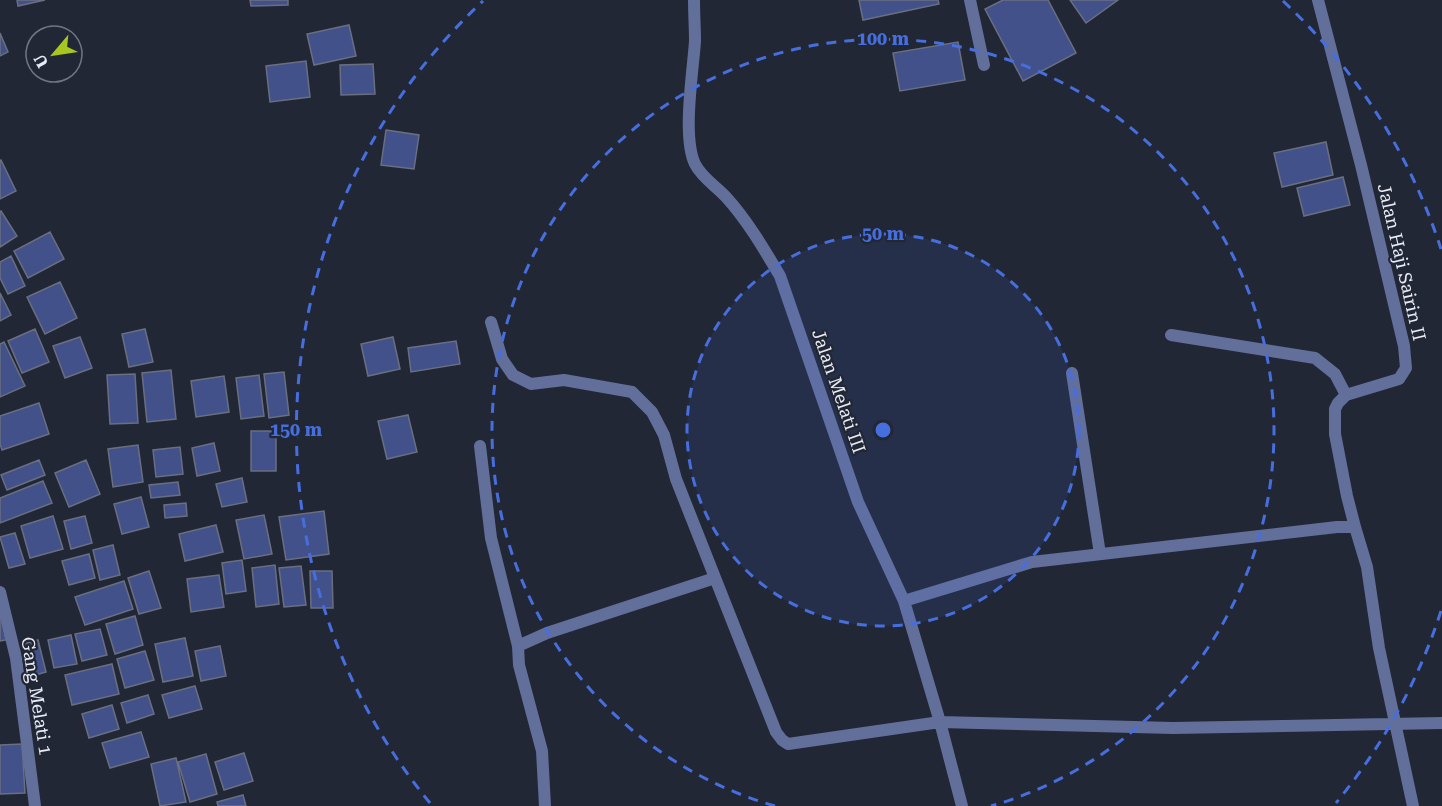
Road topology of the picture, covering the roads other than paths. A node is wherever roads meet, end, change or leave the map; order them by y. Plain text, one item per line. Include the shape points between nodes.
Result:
1 (694, 0) edge
2 (970, 0) edge
3 (1317, 0) edge
4 (984, 65) dead end
5 (491, 322) dead end
6 (1171, 335) dead end
7 (1072, 373) dead end
8 (1346, 395) junction
9 (480, 446) dead end
10 (1355, 527) junction
11 (1100, 554) junction
12 (715, 578) junction
13 (0, 592) edge
14 (903, 601) junction
15 (518, 646) junction
16 (940, 722) junction
17 (1396, 722) junction
18 (1442, 723) edge
19 (35, 806) edge
20 (545, 806) edge
21 (962, 806) edge
22 (1413, 806) edge

1 - 14 street, Jalan Melati III via 690,148 695,163 726,197 780,276 858,502
2 - 4 street
3 - 8 street, Jalan Haji Sairin II via 1364,176 1406,368 1399,379
5 - 12 street via 502,359 513,375 531,384 564,380 632,392 652,412 664,435 676,479
6 - 8 street via 1315,358 1335,374
7 - 11 street
8 - 10 street via 1335,409 1335,434
9 - 15 street via 491,538
10 - 11 street
10 - 17 street via 1367,567
11 - 14 street via 1032,562
12 - 15 street
12 - 16 street via 776,732 788,744
13 - 19 street, Gang Melati 1 via 16,658
14 - 16 street, Jalan Melati III
15 - 20 street via 519,665 542,751
16 - 17 street via 1173,728
16 - 21 street, Jalan Melati III
17 - 18 street
17 - 22 street

